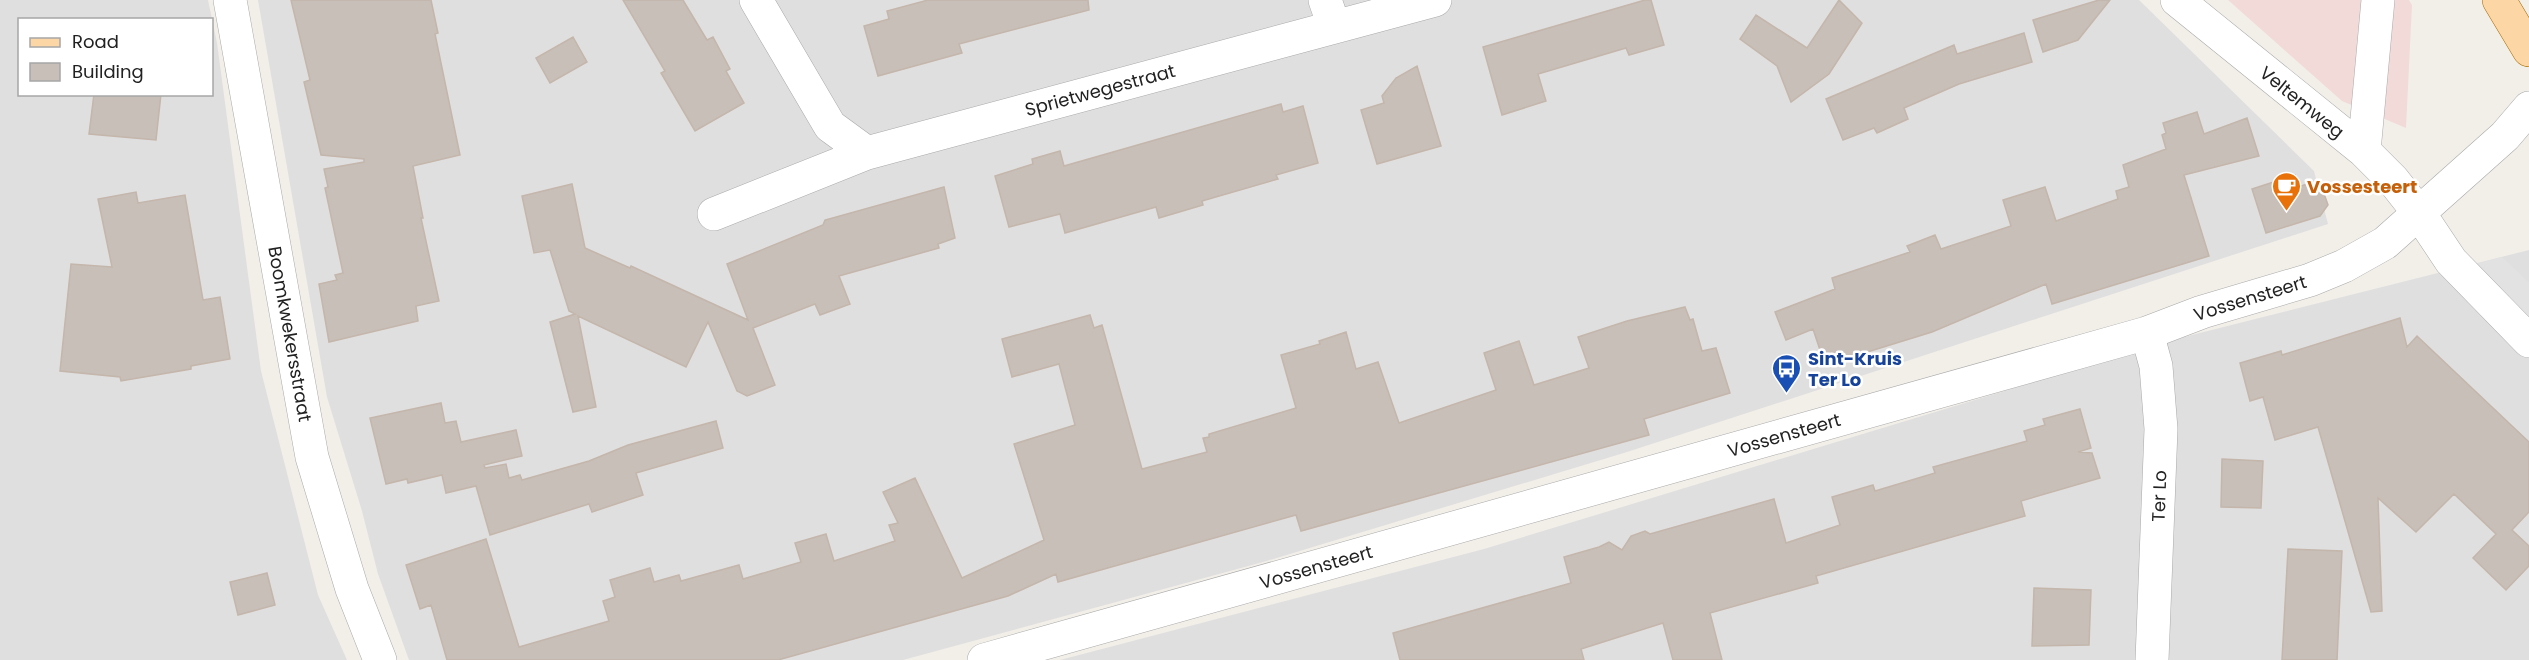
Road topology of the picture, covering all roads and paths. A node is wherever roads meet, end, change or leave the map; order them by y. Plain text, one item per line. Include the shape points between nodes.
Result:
1 (230, 0) edge
2 (756, 0) edge
3 (1435, 0) edge
4 (2177, 0) edge
5 (2378, 0) edge
6 (2499, 0) edge
7 (1330, 13) edge
8 (2529, 50) edge
9 (2529, 108) edge
10 (2364, 151) junction
11 (867, 153) junction
12 (2419, 213) junction
13 (714, 214) dead end
14 (2147, 333) junction
15 (2529, 341) edge
16 (380, 660) edge
17 (984, 660) edge
18 (2152, 660) edge

1 - 16 street, Boomkwekersstraat via 312,457 352,589
2 - 11 street via 830,126
3 - 7 street, Sprietwegestraat
4 - 10 street, Veltemweg
5 - 10 street
6 - 8 main road
7 - 11 street, Sprietwegestraat
9 - 12 street, Vossensteert via 2500,140
10 - 12 street, Veltemweg
11 - 13 street, Sprietwegestraat
12 - 14 street, Vossensteert via 2385,243 2344,266
12 - 15 street, Veltemweg via 2451,261
14 - 17 street, Vossensteert
14 - 18 street, Ter Lo via 2156,366 2161,429

